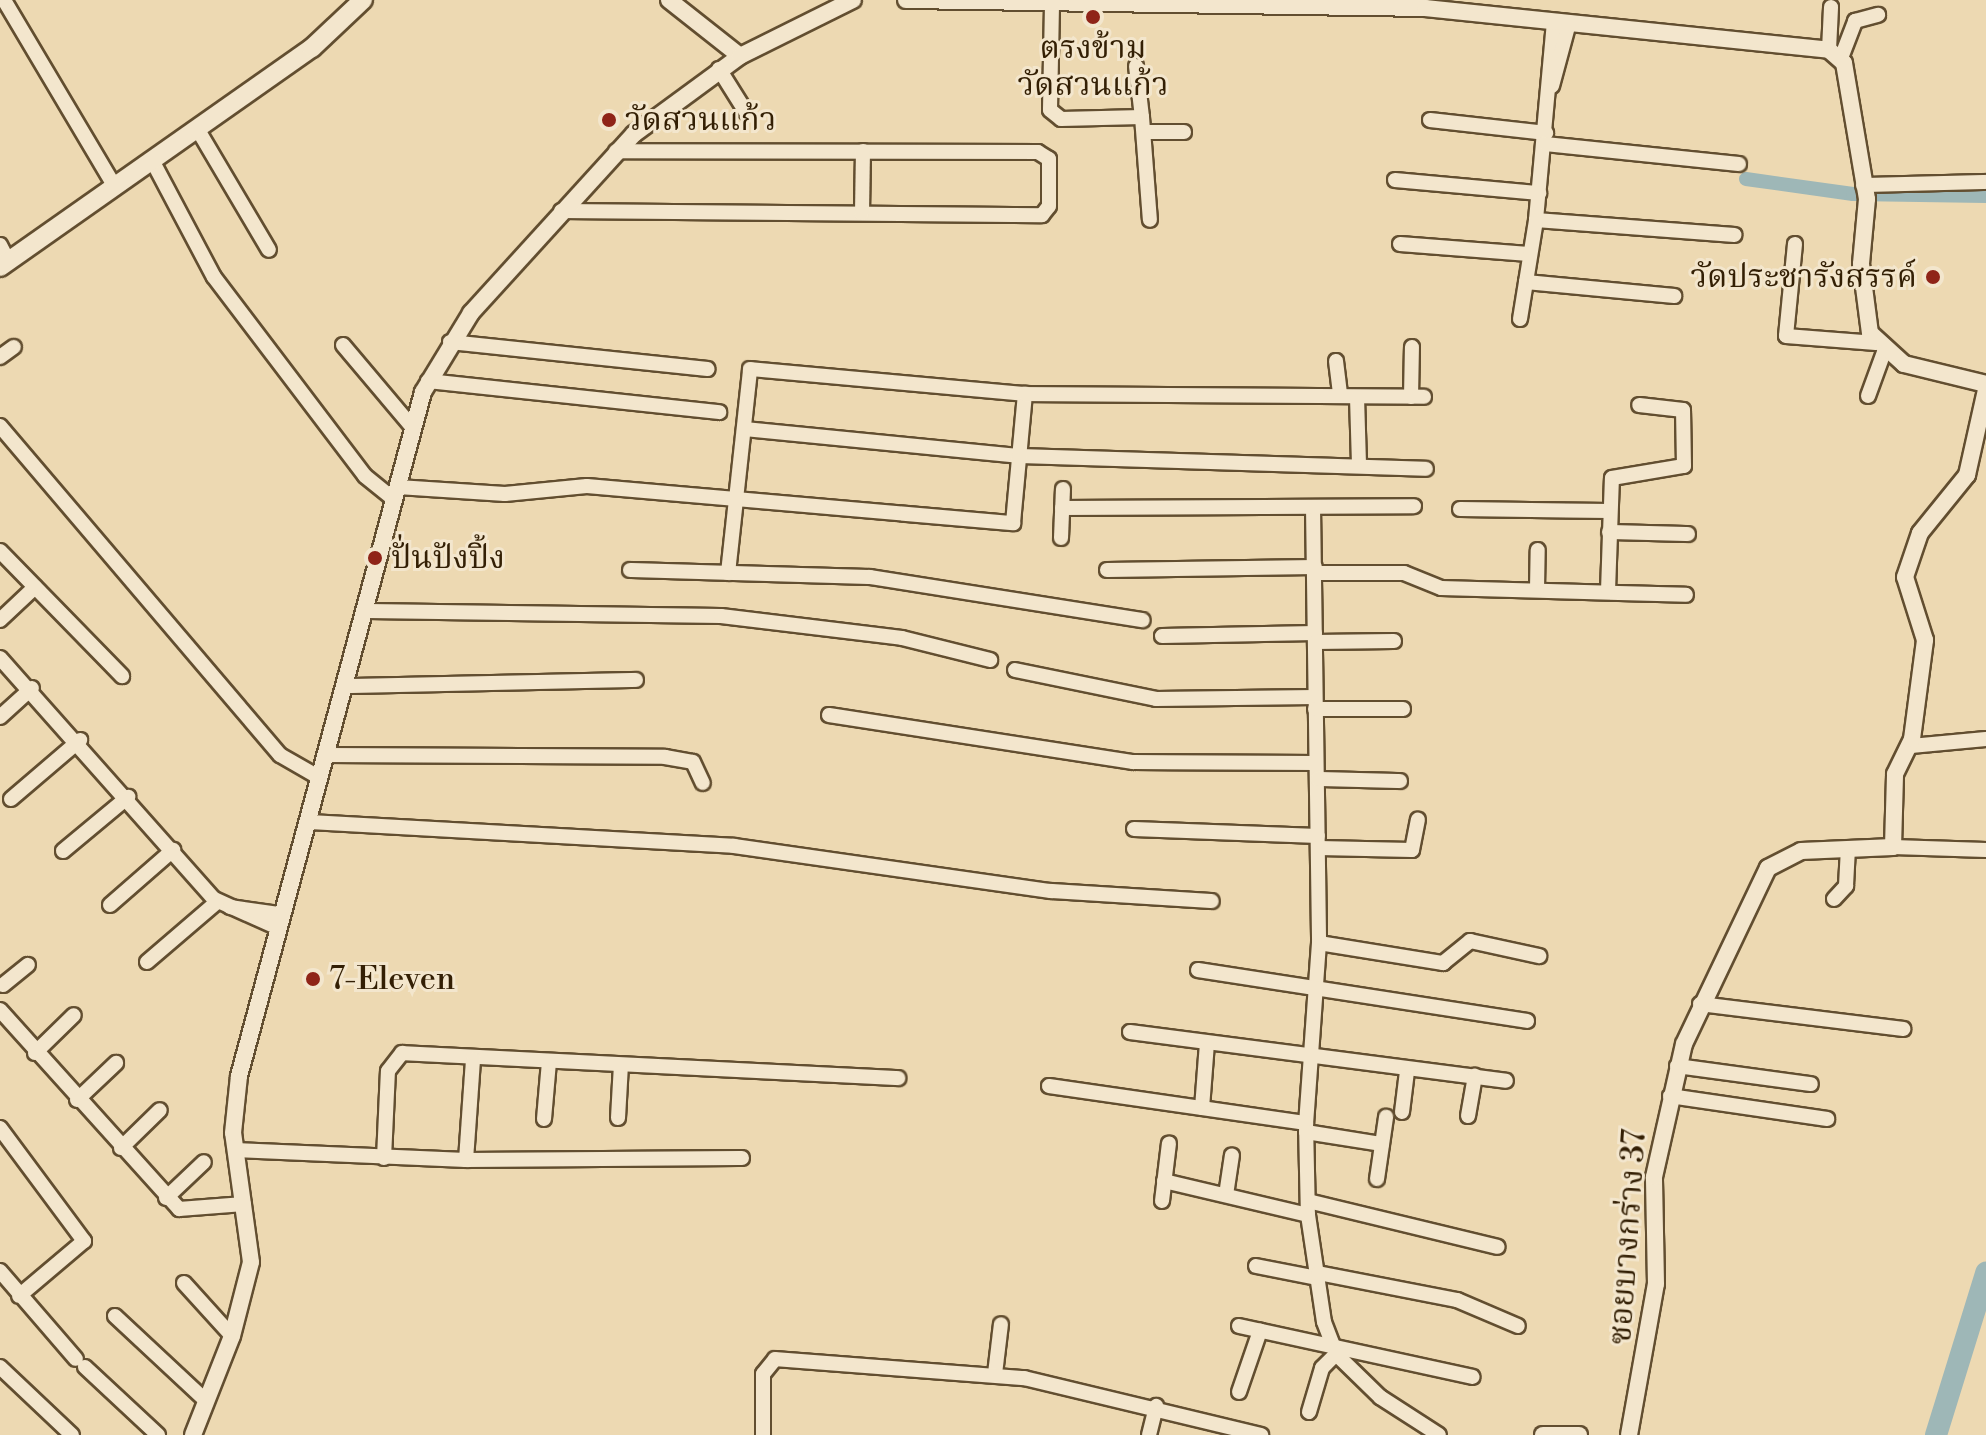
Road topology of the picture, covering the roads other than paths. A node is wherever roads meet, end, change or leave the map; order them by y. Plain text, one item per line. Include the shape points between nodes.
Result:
1 (4, 0) edge
2 (363, 0) edge
3 (669, 0) edge
4 (853, 0) edge
5 (906, 0) edge
6 (1052, 5) junction
7 (1831, 7) dead end
8 (1878, 15) dead end
9 (1562, 22) junction
10 (1835, 54) junction
11 (740, 56) junction
12 (1136, 66) dead end
13 (719, 69) junction
14 (746, 112) dead end
15 (1430, 120) dead end
16 (1143, 125) junction
17 (198, 130) junction
18 (1184, 132) dead end
19 (1545, 139) junction
20 (616, 151) junction
21 (863, 151) junction
22 (153, 162) junction
23 (1739, 164) dead end
24 (1395, 180) dead end
25 (1986, 182) edge
26 (115, 187) junction
27 (1865, 190) junction
28 (1539, 193) junction
29 (561, 211) junction
30 (862, 213) junction
31 (1150, 220) dead end
32 (1536, 220) junction
33 (1734, 235) dead end
34 (1400, 244) dead end
35 (1795, 244) dead end
36 (269, 250) dead end
37 (1529, 254) junction
38 (3, 258) edge
39 (1526, 282) junction
40 (1674, 296) dead end
41 (1520, 319) dead end
42 (450, 342) junction
43 (343, 345) dead end
44 (14, 347) dead end
45 (1412, 347) dead end
46 (1880, 347) junction
47 (0, 357) edge
48 (1336, 361) dead end
49 (708, 369) dead end
50 (428, 381) junction
51 (1986, 387) edge
52 (1025, 394) junction
53 (1340, 396) junction
54 (1868, 396) dead end
55 (1357, 397) junction
56 (1639, 405) dead end
57 (719, 412) dead end
58 (0, 426) edge
59 (412, 427) junction
60 (744, 429) junction
61 (1019, 456) junction
62 (1359, 466) junction
63 (1426, 469) dead end
64 (1063, 489) dead end
65 (396, 493) junction
66 (737, 499) junction
67 (1414, 506) dead end
68 (1313, 507) junction
69 (1062, 508) junction
70 (1460, 509) dead end
71 (1610, 511) junction
72 (1609, 532) junction
73 (1688, 534) dead end
74 (1061, 538) dead end
75 (1538, 550) dead end
76 (0, 551) edge
77 (630, 570) dead end
78 (1107, 570) dead end
79 (1315, 570) junction
80 (728, 573) junction
81 (35, 587) junction
82 (1537, 589) junction
83 (1608, 591) junction
84 (1686, 595) dead end
85 (368, 611) junction
86 (0, 620) edge
87 (1143, 620) dead end
88 (1162, 636) dead end
89 (1315, 637) junction
90 (1394, 641) dead end
91 (0, 658) edge
92 (990, 660) dead end
93 (1015, 670) dead end
94 (122, 676) dead end
95 (636, 680) dead end
96 (347, 686) junction
97 (32, 688) junction
98 (1315, 703) junction
99 (1403, 709) dead end
100 (829, 715) dead end
101 (0, 717) edge
102 (1986, 739) edge
103 (80, 740) junction
104 (1911, 746) junction
105 (327, 755) junction
106 (1316, 763) junction
107 (320, 778) junction
108 (1318, 779) junction
109 (1400, 781) dead end
110 (703, 783) dead end
111 (128, 797) junction
112 (11, 799) dead end
113 (1418, 820) dead end
114 (308, 822) junction
115 (1134, 829) dead end
116 (1319, 842) junction
117 (1893, 847) junction
118 (173, 850) junction
119 (1986, 850) edge
120 (63, 851) dead end
121 (1848, 851) junction
122 (1834, 899) dead end
123 (1212, 901) dead end
124 (224, 904) junction
125 (110, 905) dead end
126 (278, 921) junction
127 (1319, 943) junction
128 (1539, 956) dead end
129 (147, 962) dead end
130 (28, 965) dead end
131 (1198, 970) dead end
132 (1, 985) edge
133 (1316, 987) junction
134 (1700, 1004) junction
135 (0, 1010) edge
136 (74, 1015) dead end
137 (1527, 1021) dead end
138 (1903, 1029) dead end
139 (1130, 1032) dead end
140 (1207, 1043) junction
141 (35, 1053) junction
142 (1310, 1058) junction
143 (473, 1059) junction
144 (549, 1062) junction
145 (116, 1063) dead end
146 (621, 1065) junction
147 (1677, 1066) junction
148 (1407, 1074) junction
149 (1475, 1076) junction
150 (898, 1078) dead end
151 (1506, 1081) dead end
152 (1811, 1084) dead end
153 (1049, 1086) dead end
154 (1670, 1096) junction
155 (77, 1100) junction
156 (1202, 1108) junction
157 (160, 1110) dead end
158 (1402, 1112) dead end
159 (1468, 1116) dead end
160 (1386, 1117) dead end
161 (618, 1118) dead end
162 (544, 1119) dead end
163 (1827, 1119) dead end
164 (0, 1128) edge
165 (1306, 1128) junction
166 (1169, 1143) dead end
167 (1382, 1144) junction
168 (121, 1148) junction
169 (235, 1150) junction
170 (1232, 1155) dead end
171 (384, 1158) junction
172 (742, 1158) dead end
173 (466, 1160) junction
174 (204, 1162) dead end
175 (1377, 1179) dead end
176 (1164, 1181) junction
177 (1226, 1195) junction
178 (166, 1198) junction
179 (1162, 1201) dead end
180 (244, 1204) junction
181 (1308, 1208) junction
182 (1498, 1247) dead end
183 (1256, 1266) dead end
184 (0, 1271) edge
185 (1318, 1276) junction
186 (184, 1283) dead end
187 (19, 1296) junction
188 (115, 1316) dead end
189 (1001, 1324) dead end
190 (1239, 1326) dead end
191 (1518, 1326) dead end
192 (1260, 1331) junction
193 (232, 1336) junction
194 (1335, 1351) junction
195 (0, 1367) edge
196 (995, 1374) junction
197 (1472, 1377) dead end
198 (1239, 1392) dead end
199 (206, 1401) junction
200 (1156, 1406) junction
201 (1309, 1412) dead end
202 (72, 1435) edge
203 (158, 1435) edge
204 (193, 1435) edge
205 (763, 1435) edge
206 (1149, 1435) edge
207 (1261, 1435) edge
208 (1439, 1435) edge
209 (1543, 1435) edge
210 (1579, 1435) edge
211 (1629, 1435) edge

1 - 26 street
2 - 17 main road via 312,48
3 - 11 street
4 - 11 street
5 - 6 street
6 - 9 street via 1398,7
6 - 16 street via 1053,114
7 - 10 street
8 - 10 street via 1855,21
9 - 10 street
9 - 19 street
10 - 27 street
11 - 13 street
12 - 16 street
13 - 14 street
13 - 20 street
15 - 19 street
16 - 18 street
16 - 31 street
17 - 22 main road
17 - 36 street
19 - 23 street
19 - 28 street
20 - 21 street
20 - 29 street
21 - 30 street
21 - 30 street via 1044,154 1049,206 1042,215
22 - 26 main road
22 - 65 street via 214,277 365,476
24 - 28 street
25 - 27 street
26 - 38 main road
27 - 46 street via 1864,317
28 - 32 street
29 - 30 street
29 - 42 street
32 - 33 street
32 - 37 street
34 - 37 street
35 - 46 street via 1786,336
37 - 39 street
39 - 40 street
39 - 41 street
42 - 49 street
42 - 50 street
43 - 59 street
44 - 47 street
45 - 55 street via 1418,397
46 - 51 street
46 - 54 street
48 - 53 street
50 - 57 street
50 - 59 street
51 - 104 street via 1967,475 1920,533 1905,577 1925,640
52 - 53 street
52 - 60 street via 750,369
52 - 61 street
53 - 55 street
55 - 62 street
56 - 71 street via 1683,410 1684,466 1617,474
58 - 107 street via 280,755
59 - 65 street
60 - 61 street
60 - 66 street
61 - 62 street
61 - 66 street via 1013,523
62 - 63 street
64 - 69 street
65 - 66 street via 505,494 587,486
65 - 85 street
66 - 80 street
67 - 68 street
68 - 69 street
68 - 79 street
69 - 74 street
70 - 71 street
71 - 72 street
72 - 73 street
72 - 83 street
75 - 82 street
76 - 81 street
77 - 80 street
78 - 79 street
79 - 82 street via 1404,573 1441,588
79 - 89 street
80 - 87 street via 870,577
81 - 86 street
81 - 94 street
82 - 83 street
83 - 84 street
85 - 92 street via 721,616 902,638
85 - 96 street
88 - 89 street
89 - 90 street
89 - 98 street
91 - 97 street
93 - 98 street via 1156,699
95 - 96 street
96 - 105 street
97 - 101 street
97 - 103 street
98 - 99 street
98 - 106 street
100 - 106 street via 1133,762
102 - 104 street
103 - 111 street
103 - 112 street
104 - 117 street via 1895,774
105 - 107 street
105 - 110 street via 665,757 693,762
106 - 108 street
107 - 114 street
108 - 109 street
108 - 116 street
111 - 118 street
111 - 120 street
113 - 116 street via 1412,850
114 - 123 street via 748,847 1051,891
114 - 126 street
115 - 116 street
116 - 127 street
117 - 119 street
117 - 121 street, ซอยบางกร่าง 37
118 - 124 street
118 - 125 street
121 - 122 street via 1846,886
121 - 134 street, ซอยบางกร่าง 37 via 1801,851 1768,868
124 - 126 street
124 - 129 street
126 - 169 street via 235,1101
127 - 128 street via 1443,963 1470,941
127 - 133 street
130 - 132 street
131 - 133 street
133 - 137 street
133 - 142 street
134 - 138 street
134 - 147 street, ซอยบางกร่าง 37
135 - 141 street
136 - 141 street
139 - 140 street
140 - 142 street
140 - 156 street
141 - 155 street
142 - 148 street
142 - 165 street
143 - 144 street
143 - 171 street via 410,1053 390,1061
143 - 173 street
144 - 146 street
144 - 162 street
145 - 155 street
146 - 150 street
146 - 161 street
147 - 152 street
147 - 154 street, ซอยบางกร่าง 37
148 - 149 street via 1430,1067
148 - 158 street
149 - 151 street
149 - 159 street
153 - 156 street
154 - 163 street
154 - 211 street, ซอยบางกร่าง 37 via 1654,1177 1654,1298
155 - 168 street
156 - 165 street
157 - 168 street
160 - 167 street
164 - 187 street via 84,1241
165 - 167 street
165 - 181 street
166 - 176 street
167 - 175 street
168 - 178 street
169 - 171 street
169 - 180 street
170 - 177 street
171 - 173 street
172 - 173 street
174 - 178 street
176 - 177 street
176 - 179 street
177 - 181 street
178 - 180 street via 186,1212
180 - 193 street via 251,1262
181 - 182 street
181 - 185 street
183 - 185 street
184 - 187 street
185 - 191 street via 1457,1300
185 - 194 street
186 - 193 street
187 - 203 street via 80,1363
188 - 199 street
189 - 196 street
190 - 192 street
192 - 194 street
192 - 198 street
193 - 199 street
194 - 197 street
194 - 201 street via 1322,1368
194 - 208 street via 1380,1397
195 - 202 street
196 - 200 street
196 - 205 street via 775,1359 763,1374
199 - 204 street
200 - 206 street
200 - 207 street
209 - 210 street

